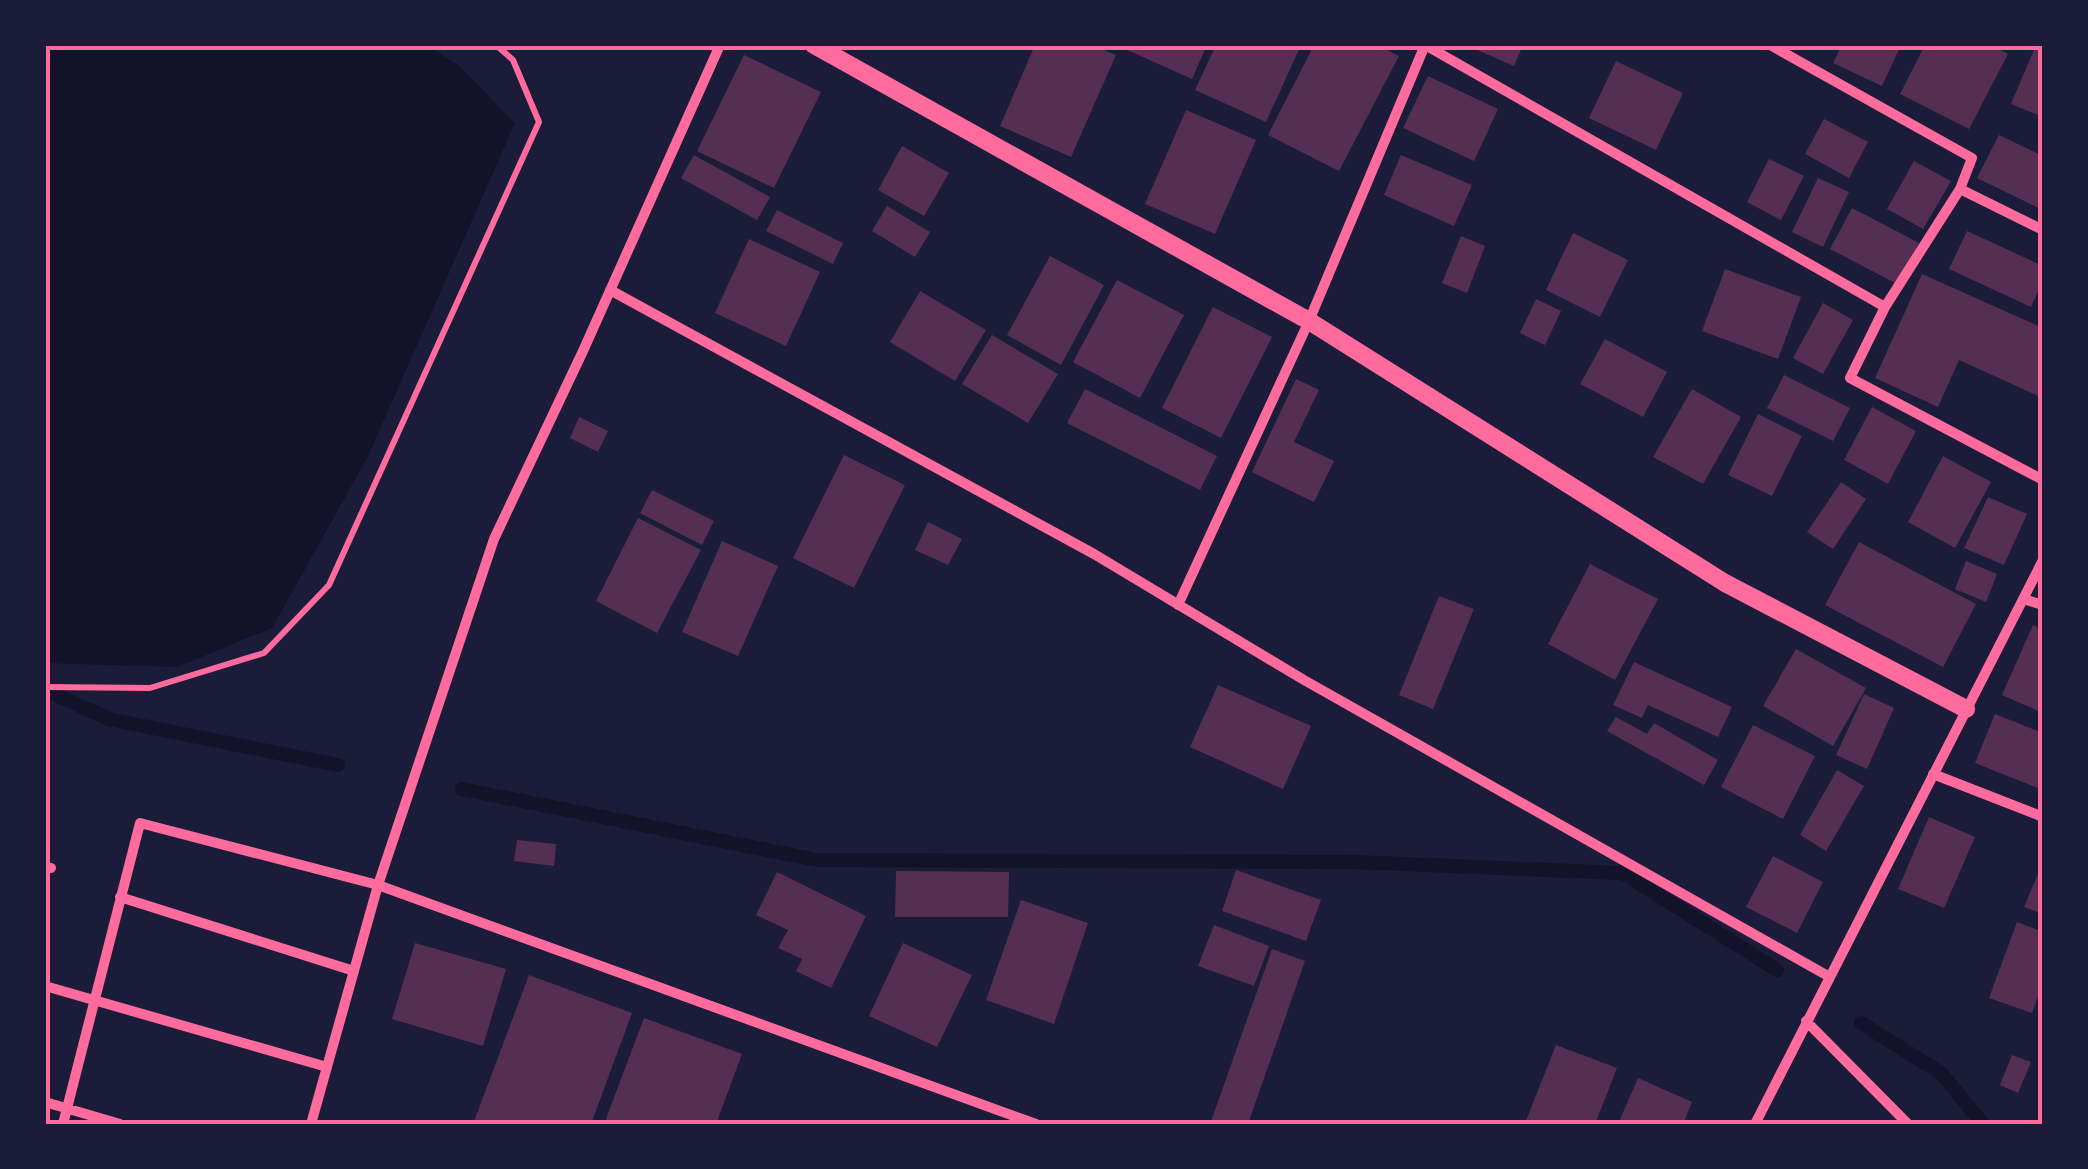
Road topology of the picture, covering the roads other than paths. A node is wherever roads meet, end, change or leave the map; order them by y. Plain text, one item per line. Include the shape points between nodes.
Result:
1 (720, 45) edge
2 (814, 45) edge
3 (1425, 45) edge
4 (1770, 45) edge
5 (1960, 189) junction
6 (2043, 230) edge
7 (610, 290) junction
8 (1886, 307) junction
9 (1309, 321) junction
10 (2043, 480) edge
11 (2043, 560) edge
12 (2023, 599) junction
13 (1178, 605) junction
14 (2043, 605) edge
15 (1966, 709) junction
16 (1933, 774) junction
17 (2043, 817) edge
18 (378, 885) junction
19 (120, 897) junction
20 (354, 971) junction
21 (1828, 976) junction
22 (45, 986) edge
23 (94, 1000) junction
24 (1806, 1021) junction
25 (327, 1068) junction
26 (45, 1102) edge
27 (66, 1108) junction
28 (62, 1124) edge
29 (120, 1124) edge
30 (310, 1124) edge
31 (1036, 1124) edge
32 (1754, 1124) edge
33 (1908, 1124) edge

1 - 7 street
2 - 9 street
3 - 8 street
3 - 9 street
4 - 5 street via 1972,158
5 - 6 street
5 - 8 street
7 - 13 street
7 - 18 street via 494,539
8 - 10 street via 1850,378
9 - 13 street
9 - 15 street via 1725,583
11 - 12 street
12 - 14 street
12 - 15 street
13 - 21 street
15 - 16 street
16 - 17 street
16 - 21 street
18 - 19 street via 140,823
18 - 20 street
18 - 31 street
19 - 20 street
19 - 23 street
20 - 25 street
21 - 24 street
22 - 23 street
23 - 25 street
23 - 27 street
24 - 32 street
24 - 33 street
25 - 30 street
26 - 27 street
27 - 28 street
27 - 29 street

